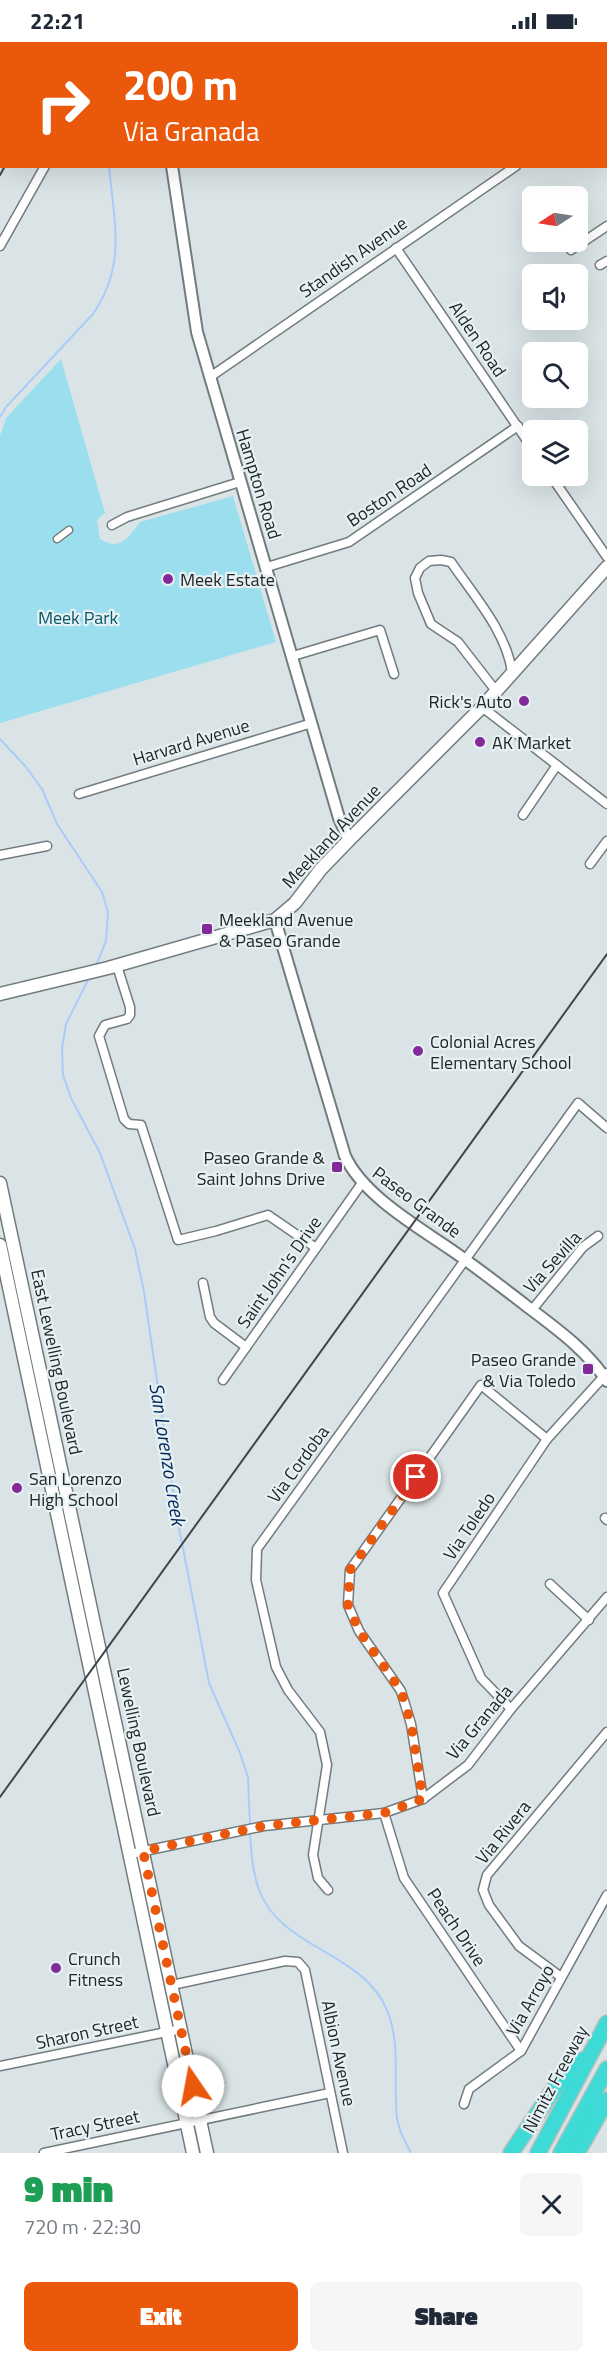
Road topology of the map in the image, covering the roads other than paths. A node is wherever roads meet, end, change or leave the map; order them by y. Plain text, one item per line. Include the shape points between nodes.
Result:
1 (44, 168) edge
2 (172, 168) edge
3 (513, 168) edge
4 (607, 226) edge
5 (588, 239) edge
6 (0, 246) edge
7 (396, 248) junction
8 (210, 377) junction
9 (518, 426) junction
10 (522, 432) edge
11 (240, 482) junction
12 (558, 486) edge
13 (112, 525) dead end
14 (69, 530) dead end
15 (57, 539) dead end
16 (607, 557) edge
17 (267, 567) junction
18 (606, 571) edge
19 (293, 656) junction
20 (512, 672) junction
21 (394, 674) dead end
22 (496, 691) junction
23 (482, 707) junction
24 (312, 723) junction
25 (557, 765) junction
26 (79, 794) dead end
27 (607, 804) edge
28 (523, 815) dead end
29 (349, 840) junction
30 (607, 841) edge
31 (47, 846) dead end
32 (0, 855) edge
33 (590, 864) dead end
34 (275, 920) junction
35 (112, 967) junction
36 (0, 994) edge
37 (607, 1128) edge
38 (0, 1183) edge
39 (362, 1183) junction
40 (598, 1236) dead end
41 (6, 1237) edge
42 (0, 1245) edge
43 (316, 1248) junction
44 (466, 1259) junction
45 (203, 1283) dead end
46 (532, 1310) junction
47 (246, 1347) junction
48 (606, 1377) edge
49 (223, 1380) dead end
50 (55, 1438) junction
51 (547, 1439) junction
52 (42, 1442) junction
53 (550, 1584) dead end
54 (607, 1597) edge
55 (93, 1620) joint
56 (589, 1620) junction
57 (81, 1627) joint
58 (511, 1709) junction
59 (607, 1732) edge
60 (423, 1799) junction
61 (384, 1813) junction
62 (319, 1820) junction
63 (137, 1853) junction
64 (328, 1890) dead end
65 (607, 1895) edge
66 (561, 1977) junction
67 (172, 1985) junction
68 (607, 2023) edge
69 (181, 2029) junction
70 (167, 2032) junction
71 (521, 2051) junction
72 (590, 2054) junction
73 (0, 2067) edge
74 (607, 2069) edge
75 (330, 2093) junction
76 (607, 2100) edge
77 (464, 2104) dead end
78 (200, 2120) junction
79 (187, 2123) junction
80 (44, 2153) edge
81 (193, 2153) edge
82 (207, 2153) edge
83 (343, 2153) edge
84 (511, 2153) edge
85 (538, 2153) edge
86 (561, 2153) edge
87 (577, 2153) edge

1 - 6 street
2 - 8 street, Hampton Road via 197,332
3 - 7 street, Standish Avenue
4 - 5 street
7 - 8 street, Standish Avenue
7 - 9 street, Alden Road
8 - 11 street, Hampton Road
9 - 10 street, Alden Road
9 - 17 street, Boston Road via 349,542
11 - 13 street
11 - 17 street, Hampton Road
12 - 16 street
14 - 15 street
17 - 19 street, Hampton Road
18 - 20 main road, Meekland Avenue
19 - 21 street via 380,630
19 - 24 street, Hampton Road
20 - 22 main road, Meekland Avenue
20 - 22 street via 502,637 451,562 429,561 420,568 415,579 431,624 458,642
22 - 23 main road, Meekland Avenue
23 - 25 street
23 - 29 main road, Meekland Avenue
24 - 26 street, Harvard Avenue
24 - 29 street, Hampton Road
25 - 27 street
25 - 28 street
29 - 34 main road, Meekland Avenue via 295,903
30 - 33 street
31 - 32 street
34 - 35 main road, Meekland Avenue
34 - 39 street, Paseo Grande via 345,1156
35 - 36 main road, Meekland Avenue
35 - 43 street via 130,1015 105,1025 99,1035 124,1119 129,1124 141,1125 178,1240 268,1215
37 - 44 street, Via Cordoba via 578,1103
38 - 41 main road, East Lewelling Boulevard
39 - 43 street, Saint John's Drive
39 - 44 street, Paseo Grande via 413,1224
40 - 46 street, Via Sevilla via 583,1247
41 - 50 main road, East Lewelling Boulevard
42 - 52 main road, East Lewelling Boulevard
43 - 47 street, Saint John's Drive
44 - 46 street, Paseo Grande
44 - 62 street, Via Cordoba via 256,1549 256,1580 276,1667 320,1732 327,1765
45 - 47 street via 214,1323
46 - 48 street, Paseo Grande via 567,1336
47 - 49 street, Saint John's Drive
48 - 51 street, Via Toledo
50 - 52 main road
50 - 55 main road, East Lewelling Boulevard
51 - 58 street, Via Toledo via 443,1593 481,1678
51 - 60 street via 481,1385 350,1570 348,1605 359,1631 401,1691 411,1724
52 - 57 main road, East Lewelling Boulevard
53 - 56 street
54 - 56 street, Via Granada
55 - 63 main road, Lewelling Boulevard
56 - 58 street, Via Granada
57 - 63 main road, Lewelling Boulevard
58 - 60 street, Via Granada via 468,1765
59 - 66 street, Via Rivera via 487,1875 483,1890 489,1905 519,1946
60 - 61 street, Via Granada
61 - 62 street, Via Granada
61 - 71 street, Peach Drive via 404,1878
62 - 63 street, Via Granada via 264,1826
62 - 64 street, Via Cordoba via 313,1855 318,1878
63 - 67 main road, Lewelling Boulevard
63 - 70 main road, Lewelling Boulevard
65 - 66 street, Via Arroyo
66 - 71 street, Via Arroyo
67 - 69 main road, Lewelling Boulevard
67 - 75 street, Albion Avenue via 285,1961 298,1962 305,1970
68 - 72 highway, Nimitz Freeway
69 - 70 street, Sharon Street
69 - 78 main road, Lewelling Boulevard
70 - 73 street, Sharon Street
70 - 79 main road, Lewelling Boulevard
71 - 77 street, Via Arroyo via 469,2089
72 - 84 highway via 560,2080
72 - 85 highway, Nimitz Freeway
74 - 86 highway
75 - 78 street, Tracy Street
75 - 83 street, Albion Avenue
76 - 87 highway
78 - 79 street, Tracy Street
78 - 82 main road, Lewelling Boulevard
79 - 80 street, Tracy Street
79 - 81 main road, Lewelling Boulevard

